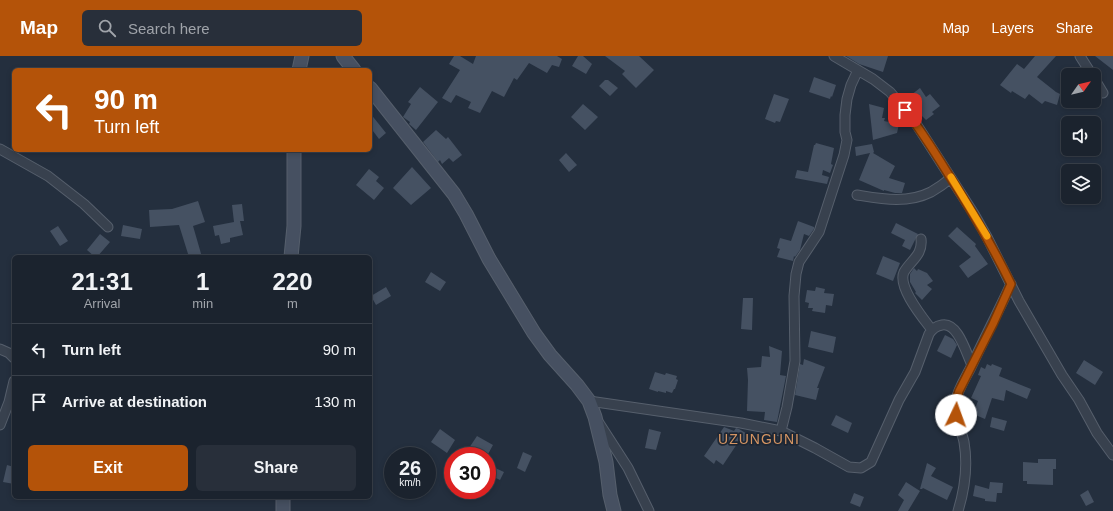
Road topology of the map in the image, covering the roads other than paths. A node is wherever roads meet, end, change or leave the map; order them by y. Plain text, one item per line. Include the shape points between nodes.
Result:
1 (302, 56) edge
2 (343, 56) edge
3 (834, 56) edge
4 (1080, 56) edge
5 (299, 68) edge
6 (352, 68) edge
7 (1088, 68) edge
8 (858, 70) junction
9 (1101, 90) edge
10 (372, 91) edge
11 (1103, 93) dead end
12 (0, 149) edge
13 (294, 152) edge
14 (951, 178) junction
15 (857, 195) dead end
16 (108, 227) dead end
17 (921, 239) dead end
18 (291, 255) edge
19 (1011, 284) junction
20 (932, 330) junction
21 (0, 349) edge
22 (12, 356) edge
23 (972, 365) junction
24 (12, 392) edge
25 (588, 401) junction
26 (594, 417) junction
27 (0, 425) edge
28 (781, 431) junction
29 (1109, 442) edge
30 (1113, 455) edge
31 (283, 499) edge
32 (283, 511) edge
33 (614, 511) edge
34 (649, 511) edge
35 (958, 511) edge

1 - 5 street
2 - 6 street
3 - 8 street
4 - 7 street
8 - 14 street via 890,92 913,119
8 - 28 street via 847,99 844,155 819,232 799,262 796,274 794,361
9 - 11 street
10 - 25 street via 454,194 489,260 534,333
12 - 16 street via 48,176
13 - 18 street
14 - 15 street via 931,192 903,200
14 - 19 street via 987,237
17 - 20 street via 919,253 904,272 903,278 910,298
19 - 23 street
19 - 29 street via 1019,302 1097,433
20 - 23 street via 940,325 951,326 958,333
20 - 28 street via 872,462 866,466 849,467
21 - 22 street
23 - 35 street via 956,399 955,408 966,461
24 - 27 street
25 - 26 street
25 - 28 street
26 - 33 street via 606,462
26 - 34 street via 628,468
29 - 30 street
31 - 32 street

